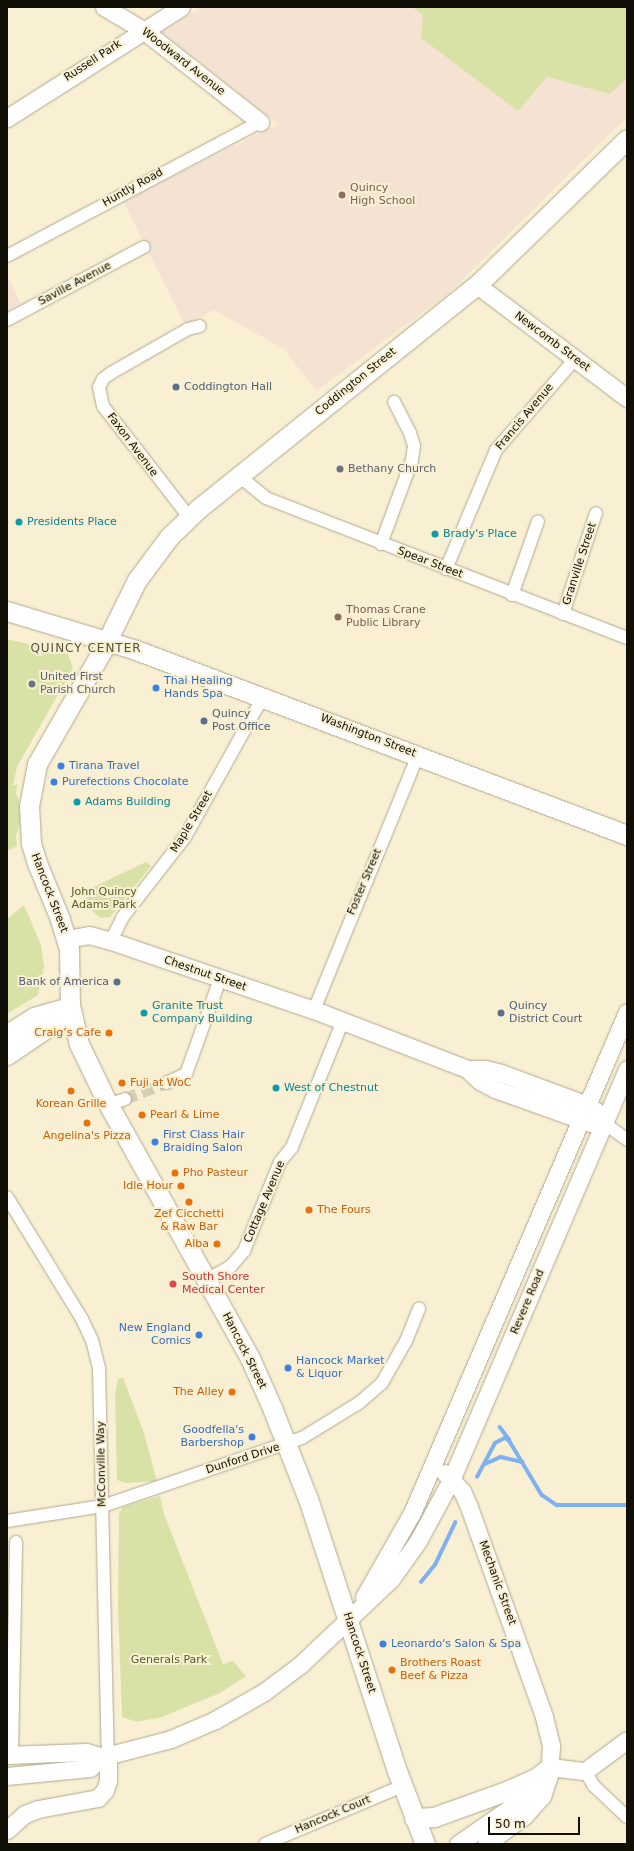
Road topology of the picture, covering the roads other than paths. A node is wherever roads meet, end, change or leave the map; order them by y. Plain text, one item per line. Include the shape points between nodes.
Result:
1 (104, 7) edge
2 (181, 7) edge
3 (143, 30) junction
4 (7, 118) edge
5 (260, 122) joint
6 (627, 139) edge
7 (144, 247) dead end
8 (7, 256) edge
9 (477, 285) junction
10 (7, 320) edge
11 (200, 326) dead end
12 (575, 359) junction
13 (627, 398) edge
14 (394, 402) dead end
15 (239, 476) junction
16 (596, 513) dead end
17 (189, 517) junction
18 (538, 521) dead end
19 (381, 544) junction
20 (446, 569) junction
21 (512, 595) junction
22 (7, 611) edge
23 (563, 614) junction
24 (627, 638) edge
25 (107, 640) junction
26 (263, 697) junction
27 (418, 755) junction
28 (627, 835) edge
29 (66, 939) junction
30 (111, 941) junction
31 (220, 979) junction
32 (70, 1006) junction
33 (314, 1010) junction
34 (627, 1012) edge
35 (343, 1021) junction
36 (7, 1034) edge
37 (7, 1055) edge
38 (467, 1069) junction
39 (627, 1069) edge
40 (166, 1083) tunnel mouth
41 (587, 1104) junction
42 (580, 1120) junction
43 (604, 1123) junction
44 (627, 1140) edge
45 (7, 1197) edge
46 (206, 1280) junction
47 (419, 1308) dead end
48 (458, 1406) junction
49 (288, 1445) junction
50 (451, 1480) junction
51 (103, 1506) junction
52 (7, 1521) edge
53 (16, 1542) dead end
54 (348, 1621) junction
55 (627, 1740) edge
56 (10, 1755) edge
57 (105, 1757) junction
58 (550, 1767) junction
59 (585, 1771) junction
60 (7, 1776) edge
61 (402, 1786) junction
62 (627, 1817) edge
63 (414, 1818) junction
64 (7, 1830) edge
65 (265, 1844) edge
66 (425, 1844) edge
67 (458, 1844) edge
68 (486, 1844) edge

1 - 3 street, Woodward Avenue
2 - 3 street, Russell Park
3 - 4 street, Russell Park
3 - 5 street, Woodward Avenue
5 - 8 street, Huntly Road
6 - 9 main road, Coddington Street
7 - 10 street, Saville Avenue
9 - 12 street, Newcomb Street
9 - 15 main road, Coddington Street
11 - 17 street, Faxon Avenue via 188,329 111,373 103,379 99,387 103,406
12 - 13 street, Newcomb Street
12 - 20 street, Francis Avenue via 496,450
14 - 19 street via 410,432 414,446 412,460
15 - 17 main road, Coddington Street
15 - 19 street, Spear Street via 266,498
16 - 23 street, Granville Street
17 - 25 main road, Coddington Street via 152,557 137,580
18 - 21 street
19 - 20 street, Spear Street
20 - 21 street, Spear Street
21 - 23 street, Spear Street
22 - 25 main road
23 - 24 street, Spear Street
25 - 26 main road, Washington Street
25 - 29 main road, Hancock Street via 37,764 33,779 28,818 31,843
26 - 27 main road, Washington Street
26 - 30 street, Maple Street via 185,837 122,918
27 - 28 main road, Washington Street
27 - 33 street, Foster Street
29 - 30 street, Chestnut Street via 88,934
29 - 32 main road, Hancock Street via 71,970
30 - 31 street, Chestnut Street
31 - 33 street, Chestnut Street
31 - 40 street via 186,1074
32 - 36 main road via 34,1018
32 - 37 main road via 50,1025
32 - 46 main road, Hancock Street via 79,1044 117,1102
33 - 35 street, Chestnut Street
34 - 41 street
35 - 38 street, Chestnut Street
35 - 46 street, Cottage Avenue via 292,1147 280,1162 240,1257
38 - 41 street via 493,1070
38 - 42 street via 480,1081 495,1089
39 - 43 street, Revere Road
41 - 42 street
41 - 43 street via 597,1112
42 - 43 street
42 - 48 street
43 - 44 street
43 - 50 street, Revere Road
45 - 51 street, McConville Way via 82,1319 92,1340 99,1368
46 - 49 main road, Hancock Street via 258,1375
47 - 49 street, Dunford Drive via 406,1342 382,1383 359,1402
48 - 50 street, Mechanic Street via 453,1437 443,1465
48 - 54 street via 402,1532
49 - 51 street, Dunford Drive
49 - 54 main road, Hancock Street
50 - 54 street, Revere Road via 406,1560
50 - 58 street, Mechanic Street via 462,1491 469,1507 544,1716 551,1746
51 - 52 street, Dunford Drive
51 - 57 street, McConville Way
53 - 56 street
54 - 57 street via 300,1665 245,1704 177,1737
54 - 61 main road, Hancock Street
55 - 59 street
56 - 57 street via 86,1752
57 - 60 street via 90,1768
57 - 64 street via 108,1780 105,1790 98,1798 38,1809 25,1814
58 - 59 street
58 - 63 main road via 536,1778 509,1790 434,1817
58 - 67 street via 526,1796
58 - 68 street, Mechanic Street via 545,1789 531,1810
59 - 62 street via 594,1786
61 - 63 main road, Hancock Street
61 - 65 street, Hancock Court
63 - 66 main road, Hancock Street

